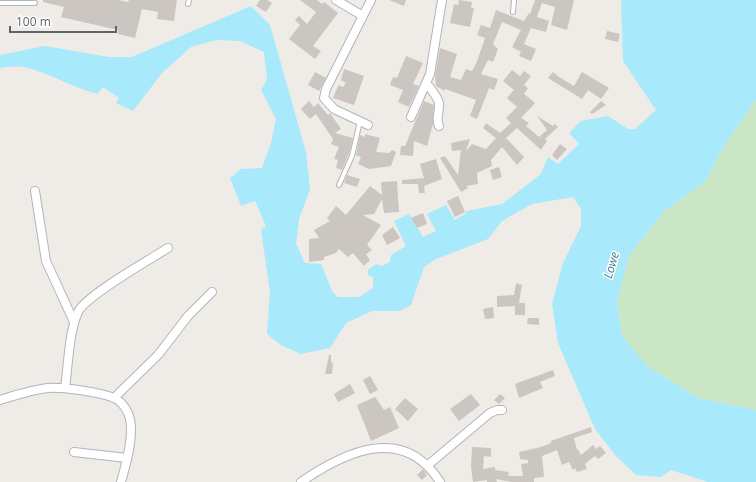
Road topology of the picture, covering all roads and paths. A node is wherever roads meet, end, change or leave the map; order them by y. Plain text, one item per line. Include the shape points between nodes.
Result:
1 (336, 0) edge
2 (371, 0) edge
3 (442, 0) edge
4 (514, 0) edge
5 (0, 3) edge
6 (35, 3) dead end
7 (513, 12) dead end
8 (363, 16) junction
9 (427, 84) junction
10 (411, 117) dead end
11 (360, 122) junction
12 (368, 125) dead end
13 (439, 126) dead end
14 (339, 184) dead end
15 (35, 191) dead end
16 (168, 248) dead end
17 (212, 292) dead end
18 (74, 322) junction
19 (65, 388) junction
20 (114, 398) junction
21 (0, 400) edge
22 (502, 410) dead end
23 (74, 452) dead end
24 (127, 458) junction
25 (428, 465) junction
26 (121, 482) edge
27 (301, 482) edge
28 (440, 482) edge

1 - 8 street
2 - 8 street
3 - 9 street
4 - 7 lane
5 - 6 lane
8 - 11 street via 326,89 324,98 334,109
9 - 10 street
9 - 13 street via 438,101
11 - 12 street
11 - 14 lane via 352,156
15 - 18 street via 46,261
16 - 18 street via 92,297 78,311
17 - 20 street via 188,316 158,355
18 - 19 street
19 - 20 street
19 - 21 street via 39,389
20 - 24 street via 123,405 130,422
22 - 25 street via 490,414
23 - 24 street
24 - 26 street
25 - 27 street via 414,454 400,450 385,447 367,449 324,467
25 - 28 street

